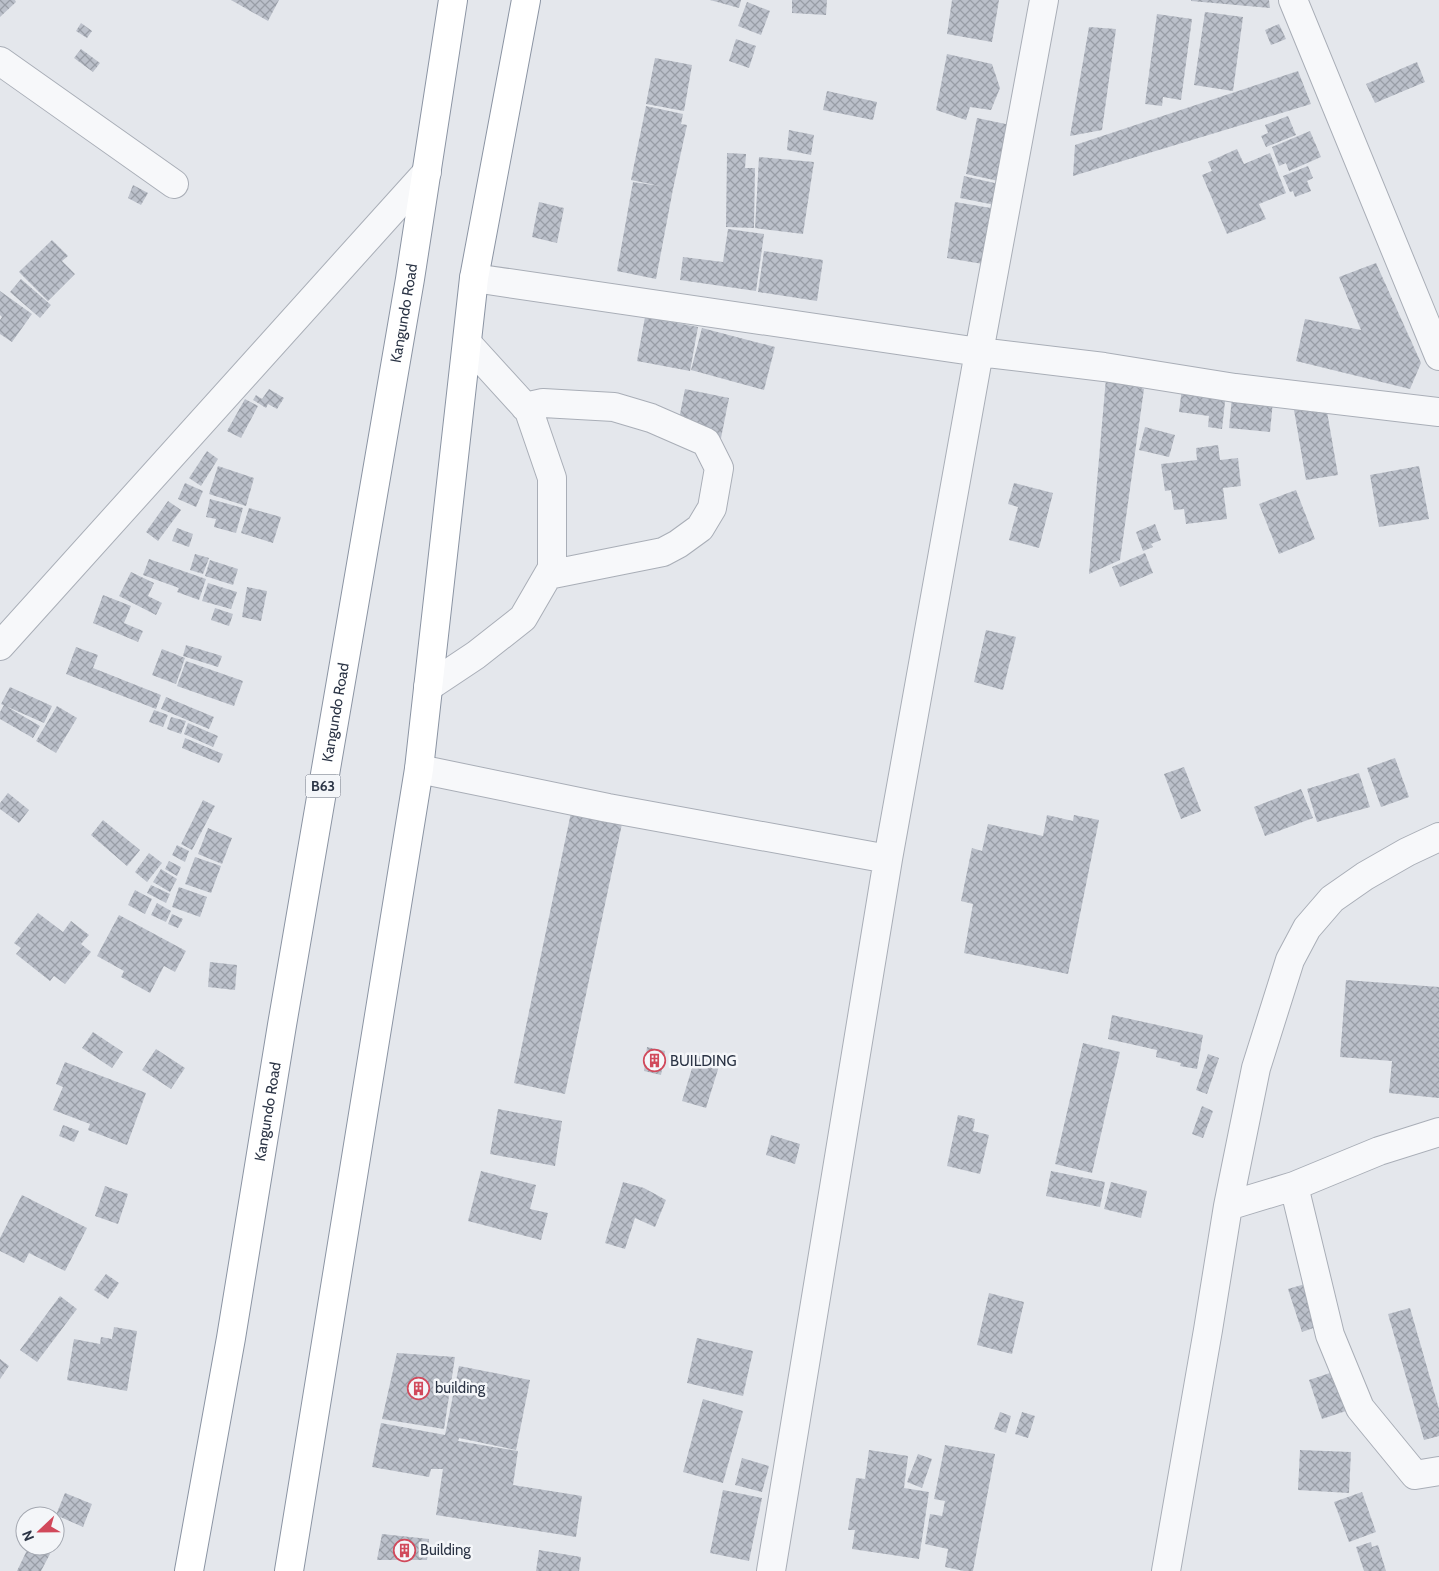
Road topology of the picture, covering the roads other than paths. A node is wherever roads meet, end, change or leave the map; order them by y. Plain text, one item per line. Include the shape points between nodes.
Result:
1 (454, 0) edge
2 (526, 0) edge
3 (1044, 0) edge
4 (1293, 0) edge
5 (0, 61) edge
6 (428, 172) junction
7 (174, 184) dead end
8 (474, 278) junction
9 (467, 343) junction
10 (979, 352) junction
11 (1439, 356) edge
12 (525, 407) junction
13 (1439, 412) edge
14 (548, 575) junction
15 (0, 646) edge
16 (428, 687) junction
17 (419, 769) junction
18 (1439, 837) edge
19 (888, 859) junction
20 (1439, 1132) edge
21 (1294, 1186) junction
22 (1228, 1206) junction
23 (1431, 1477) edge
24 (189, 1571) edge
25 (289, 1571) edge
26 (771, 1571) edge
27 (1166, 1571) edge

1 - 6 highway, Kangundo Road / B63
2 - 8 highway
3 - 10 street
4 - 11 street
5 - 7 street
6 - 15 street
6 - 24 highway, Kangundo Road / B63
8 - 9 highway
8 - 10 street
9 - 12 street
9 - 16 highway
10 - 13 street via 1104,367 1234,388
10 - 19 street
12 - 14 street via 552,478 552,568
12 - 14 street via 543,404 614,407 651,418 706,442 719,468 712,508 700,528 678,544 663,552
14 - 16 street via 523,618
16 - 17 highway
17 - 19 street via 608,808
17 - 25 highway
18 - 22 street via 1365,876 1332,899 1307,928 1290,960 1256,1068
19 - 26 street
20 - 21 street via 1379,1151
21 - 22 street
21 - 23 street via 1330,1335 1360,1408
22 - 27 street

